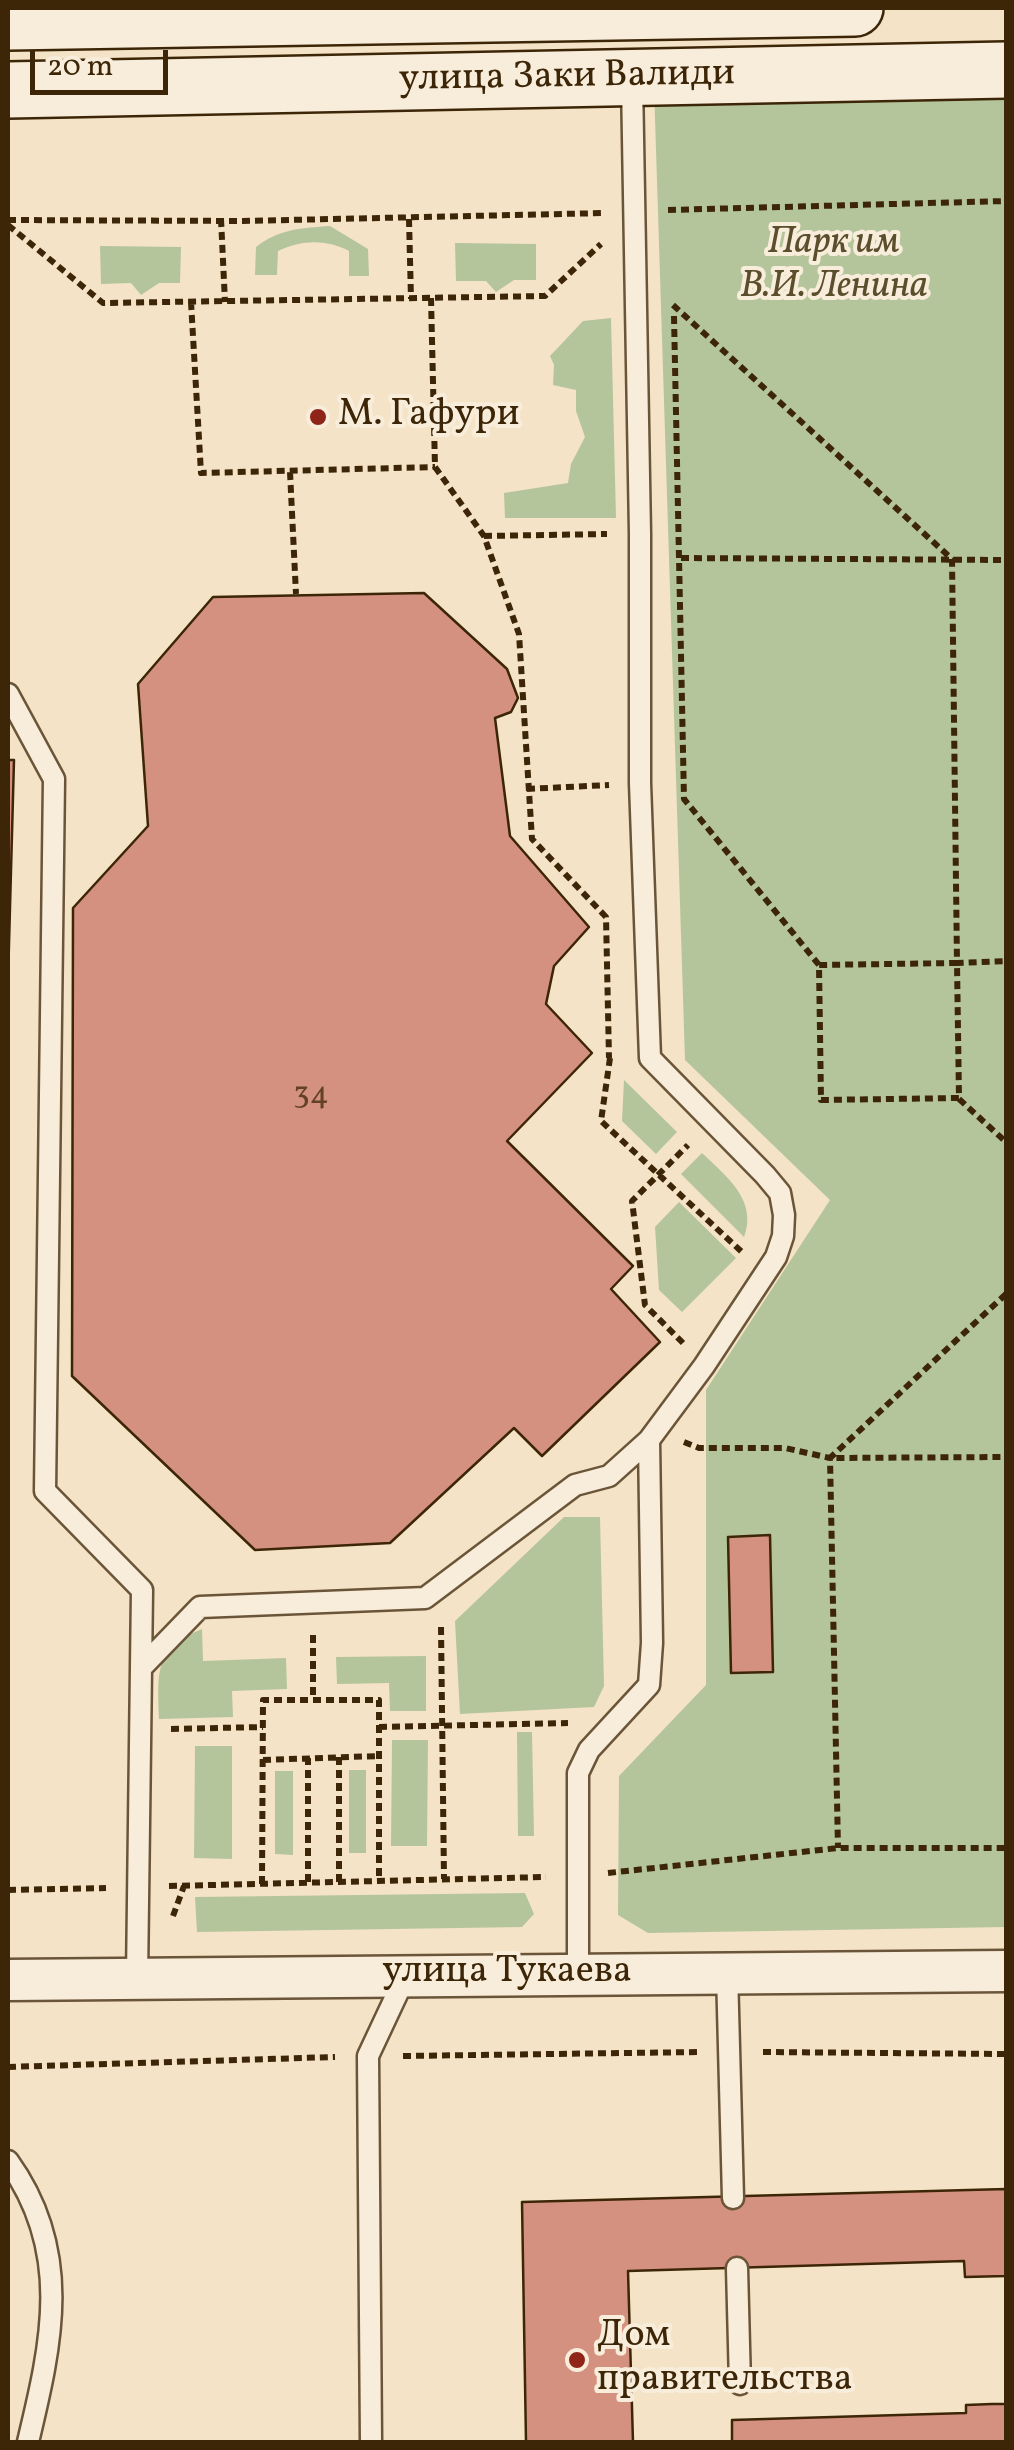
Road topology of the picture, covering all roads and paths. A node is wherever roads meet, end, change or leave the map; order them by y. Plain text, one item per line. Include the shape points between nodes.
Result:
1 (854, 8) edge
2 (358, 12) edge
3 (8, 22) edge
4 (1006, 70) edge
5 (632, 78) junction
6 (358, 83) junction
7 (8, 90) edge
8 (669, 192) dead end
9 (1006, 200) edge
10 (670, 210) junction
11 (634, 212) junction
12 (409, 218) junction
13 (221, 219) junction
14 (8, 223) edge
15 (671, 229) dead end
16 (592, 253) dead end
17 (672, 286) dead end
18 (411, 298) junction
19 (431, 298) junction
20 (192, 302) junction
21 (225, 302) junction
22 (673, 304) junction
23 (435, 467) junction
24 (290, 472) junction
25 (640, 534) junction
26 (484, 536) junction
27 (681, 558) junction
28 (952, 559) junction
29 (1006, 560) edge
30 (296, 594) dead end
31 (8, 694) edge
32 (640, 784) junction
33 (527, 790) junction
34 (1006, 962) edge
35 (957, 963) junction
36 (819, 966) junction
37 (649, 1023) junction
38 (609, 1058) junction
39 (959, 1098) junction
40 (712, 1121) junction
41 (1006, 1142) edge
42 (659, 1175) junction
43 (765, 1274) junction
44 (1006, 1294) edge
45 (704, 1366) junction
46 (649, 1440) junction
47 (699, 1448) dead end
48 (1006, 1457) edge
49 (830, 1458) junction
50 (441, 1585) junction
51 (313, 1603) junction
52 (142, 1668) junction
53 (313, 1698) junction
54 (619, 1722) junction
55 (442, 1726) junction
56 (262, 1727) junction
57 (379, 1727) junction
58 (140, 1730) junction
59 (379, 1756) junction
60 (338, 1757) junction
61 (308, 1758) junction
62 (263, 1760) junction
63 (838, 1848) junction
64 (1006, 1848) edge
65 (578, 1876) junction
66 (444, 1879) junction
67 (379, 1881) junction
68 (308, 1882) junction
69 (339, 1882) junction
70 (262, 1884) junction
71 (138, 1887) junction
72 (8, 1890) edge
73 (1006, 1970) edge
74 (727, 1972) junction
75 (578, 1974) junction
76 (406, 1975) junction
77 (137, 1978) junction
78 (8, 1980) edge
79 (730, 2052) junction
80 (1006, 2054) edge
81 (368, 2056) junction
82 (8, 2067) edge
83 (8, 2161) edge
84 (733, 2198) dead end
85 (737, 2268) dead end
86 (740, 2384) dead end
87 (28, 2442) edge
88 (371, 2442) edge

1 - 2 main road, улица Заки Валиди
2 - 3 main road, улица Заки Валиди
2 - 6 street
4 - 5 main road, улица Заки Валиди
5 - 6 main road, улица Заки Валиди
5 - 11 lane
6 - 7 main road, улица Заки Валиди
8 - 10 path
9 - 10 path
10 - 11 path
10 - 15 path
11 - 12 path
11 - 25 lane
12 - 13 path
12 - 18 path
13 - 14 path
13 - 21 path
14 - 20 path via 103,303
16 - 19 path via 545,296
17 - 22 path
18 - 19 path
18 - 21 path
19 - 23 path
20 - 21 path
20 - 24 path via 202,473
22 - 27 path
22 - 28 path
23 - 24 path
23 - 26 path
24 - 30 path
25 - 26 path
25 - 32 lane
26 - 33 path via 519,634
27 - 28 path
27 - 36 path via 684,800
28 - 29 path
28 - 35 path
31 - 52 lane via 54,780 46,1491 142,1590
32 - 33 path
32 - 37 lane
33 - 38 path via 532,839 606,917
34 - 35 path
35 - 36 path
35 - 39 path
36 - 39 path via 821,1100
37 - 38 path
37 - 40 lane via 650,1058
38 - 42 path via 601,1121
39 - 41 path
40 - 42 path
40 - 43 lane via 780,1193 783,1236
42 - 43 path
42 - 45 path via 632,1202 645,1304
43 - 45 lane
44 - 49 path
45 - 46 lane
46 - 50 lane via 610,1476 575,1484
46 - 54 lane via 649,1685
47 - 49 path via 785,1448
48 - 49 path
49 - 63 path
50 - 51 lane via 425,1598
50 - 55 path
51 - 52 lane via 200,1606
51 - 53 path
52 - 58 lane
53 - 56 path via 263,1700
53 - 57 path via 379,1700
54 - 55 path
54 - 65 lane via 589,1750 578,1773
55 - 57 path
55 - 66 path
56 - 58 path
56 - 62 path
57 - 59 path
58 - 71 lane
59 - 60 path
59 - 67 path
60 - 61 path
60 - 69 path
61 - 62 path
61 - 68 path
62 - 70 path
63 - 64 path
63 - 65 path
65 - 66 path
65 - 75 lane
66 - 67 path
67 - 69 path
68 - 69 path
68 - 70 path
70 - 71 path
71 - 72 path
71 - 77 lane
73 - 74 street, улица Тукаева
74 - 75 street, улица Тукаева
74 - 79 lane
75 - 76 street, улица Тукаева
76 - 77 street, улица Тукаева
76 - 81 lane
77 - 78 street, улица Тукаева
79 - 80 path
79 - 81 path
79 - 84 lane
81 - 82 path
81 - 88 lane
83 - 87 lane via 29,2190 50,2255 50,2352
85 - 86 lane

